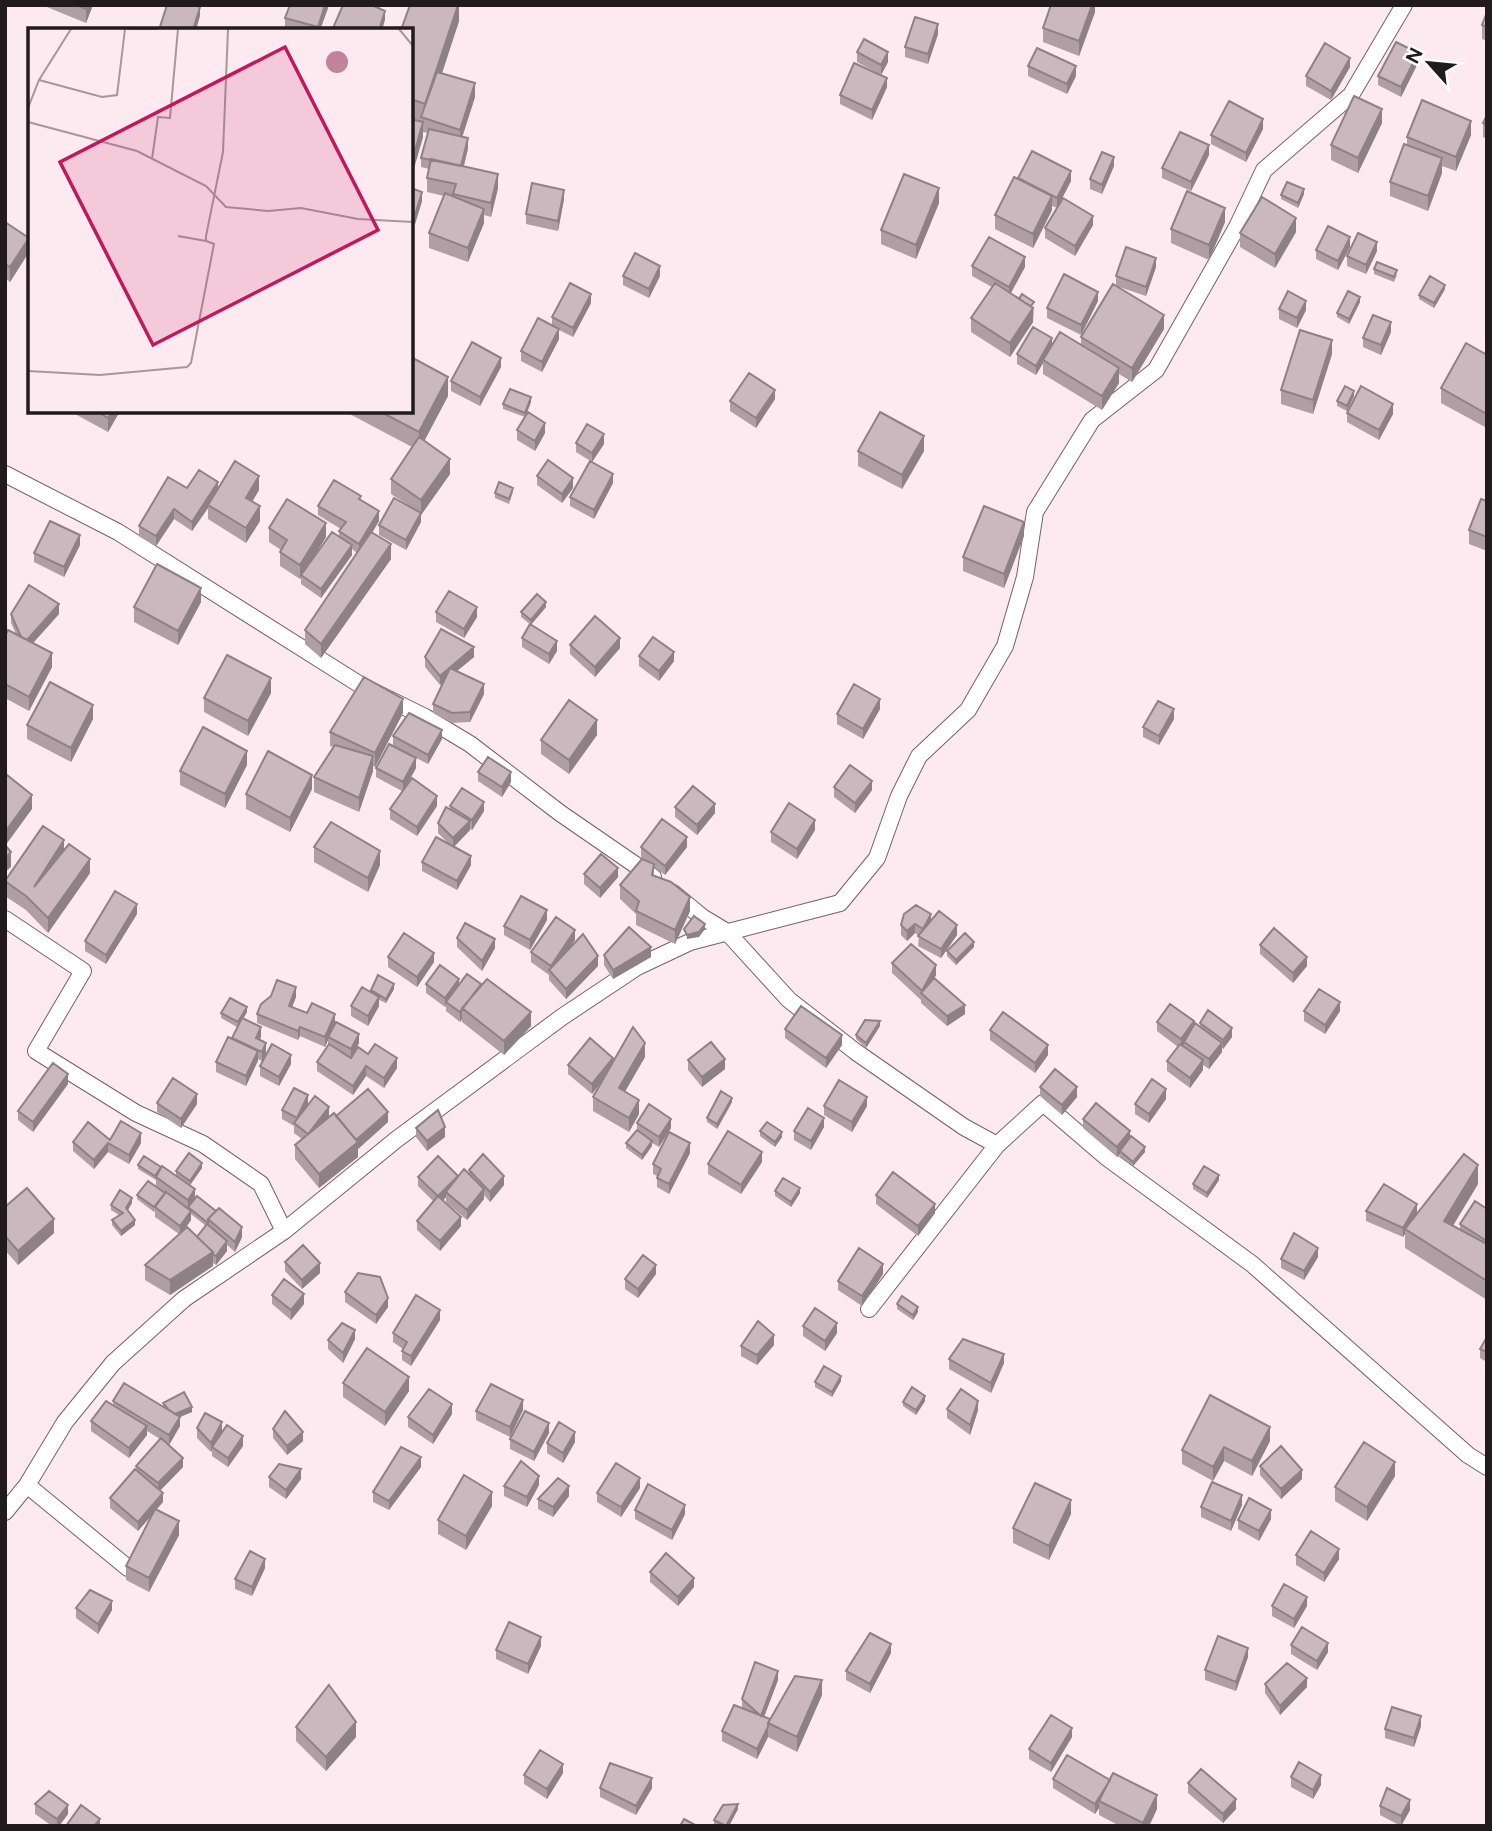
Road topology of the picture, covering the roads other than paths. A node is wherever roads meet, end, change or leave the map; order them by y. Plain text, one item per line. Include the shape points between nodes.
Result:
1 (1404, 5) edge
2 (5, 474) edge
3 (5, 919) edge
4 (727, 932) junction
5 (998, 1145) junction
6 (284, 1231) junction
7 (869, 1309) dead end
8 (1487, 1467) edge
9 (27, 1485) junction
10 (5, 1512) edge
11 (128, 1569) edge

1 - 4 street via 1352,95 1264,170 1156,370 1092,420 1035,512 1025,577 1005,646 968,709 919,756 877,858 840,903
2 - 4 street via 118,532 362,686 470,744
3 - 6 street via 83,971 36,1051 136,1113 203,1143 261,1184
4 - 5 street via 789,1000 953,1120
4 - 6 street via 690,942 637,967 562,1017 397,1139
5 - 7 street
5 - 8 street via 1043,1103 1106,1157 1252,1264
6 - 9 street via 184,1299 113,1363 65,1422
9 - 10 street
9 - 11 street

